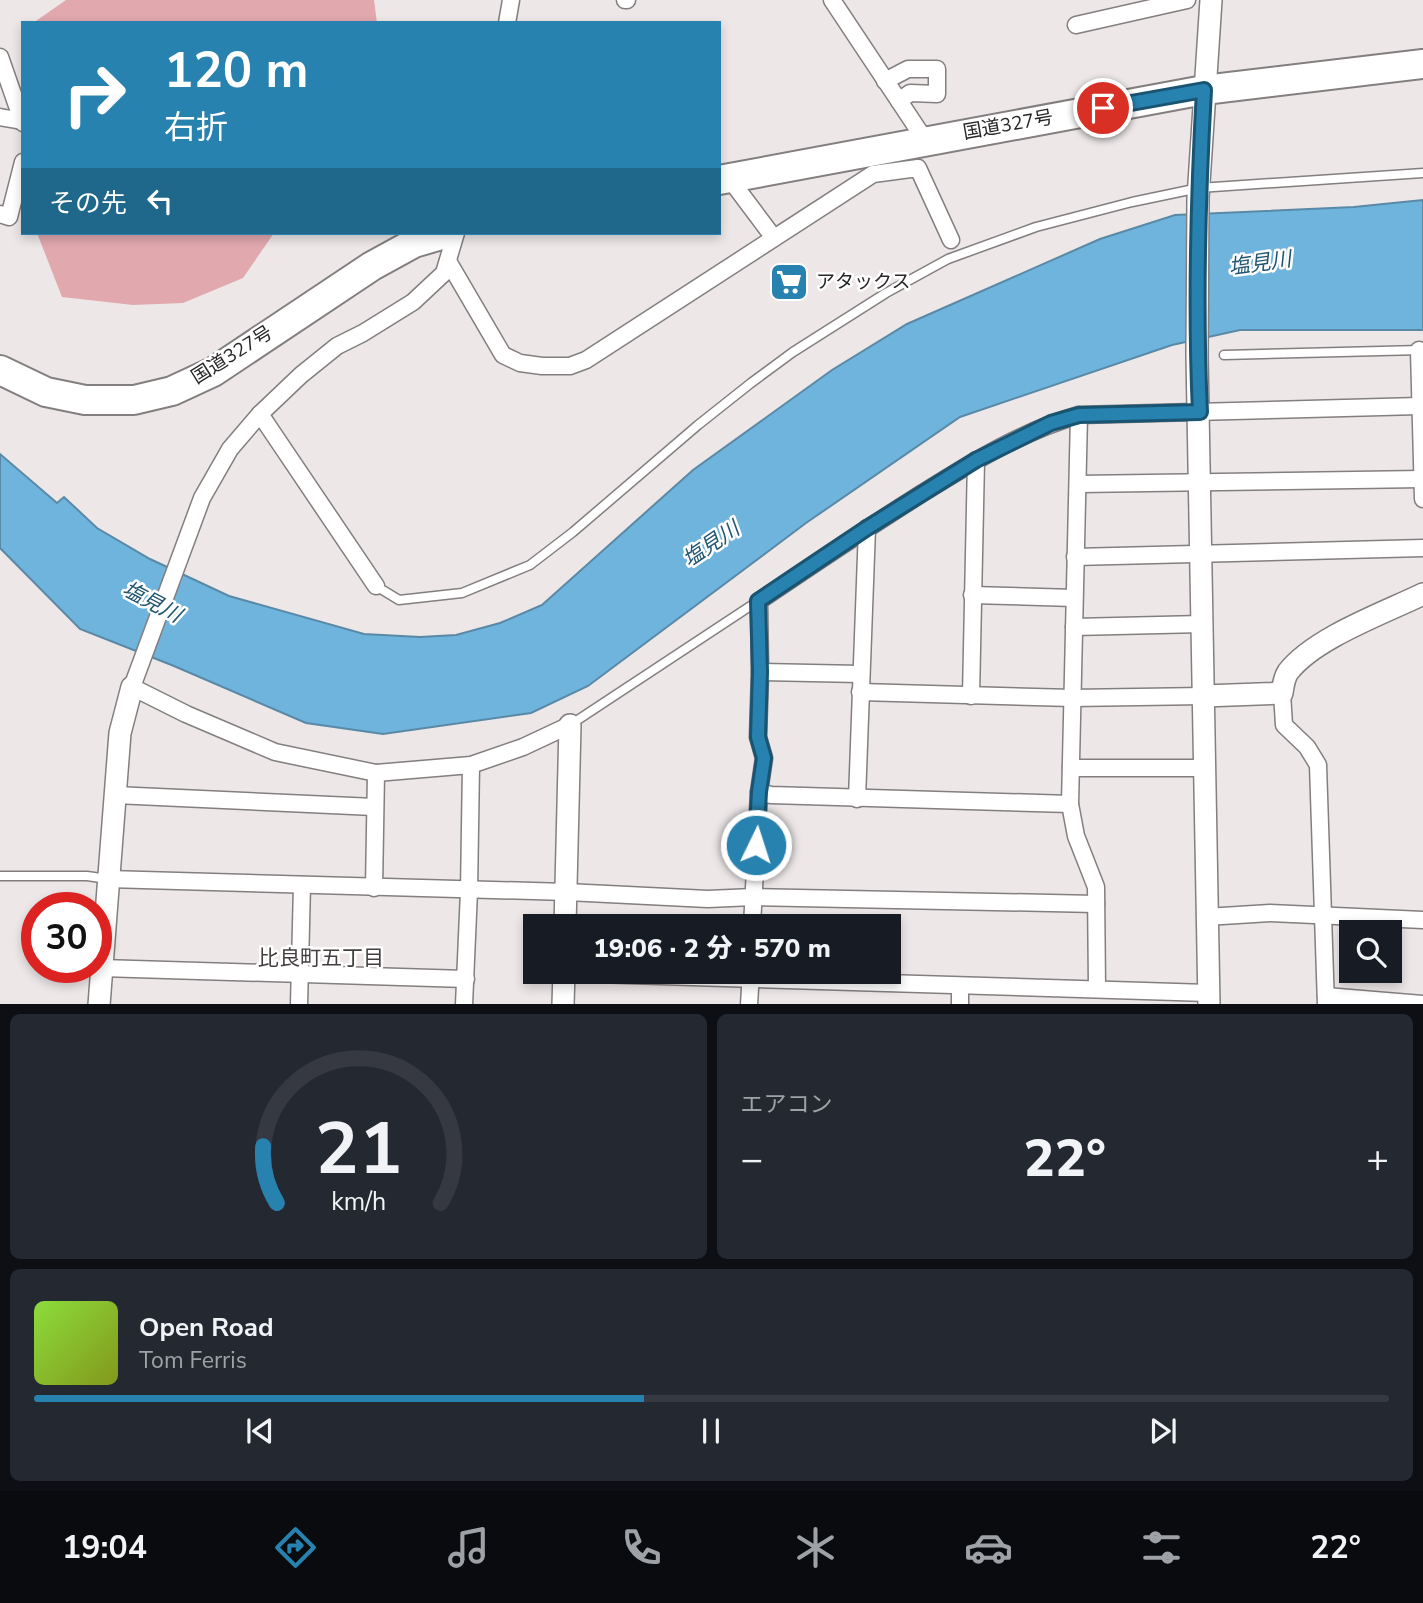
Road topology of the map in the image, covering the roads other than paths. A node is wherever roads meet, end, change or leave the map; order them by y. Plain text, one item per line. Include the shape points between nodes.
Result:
1 (511, 0) edge
2 (832, 0) edge
3 (1187, 0) edge
4 (1211, 0) edge
5 (507, 21) edge
6 (1076, 25) dead end
7 (0, 57) edge
8 (1423, 64) edge
9 (885, 81) junction
10 (1204, 90) junction
11 (899, 101) junction
12 (0, 117) edge
13 (21, 119) edge
14 (21, 122) edge
15 (925, 140) junction
16 (21, 170) edge
17 (1423, 173) edge
18 (724, 179) edge
19 (1198, 193) junction
20 (0, 214) edge
21 (441, 235) edge
22 (455, 235) edge
23 (774, 238) junction
24 (951, 240) dead end
25 (448, 261) junction
26 (1421, 350) edge
27 (1224, 355) dead end
28 (0, 370) edge
29 (1419, 406) junction
30 (1200, 412) junction
31 (260, 414) junction
32 (1079, 415) junction
33 (976, 460) junction
34 (1422, 479) edge
35 (1200, 482) junction
36 (1077, 484) junction
37 (1423, 499) edge
38 (867, 528) junction
39 (1423, 548) edge
40 (1201, 554) junction
41 (1075, 557) junction
42 (376, 586) joint
43 (1423, 594) edge
44 (972, 596) junction
45 (1074, 598) junction
46 (758, 601) junction
47 (1202, 624) junction
48 (1074, 627) junction
49 (760, 672) junction
50 (860, 674) junction
51 (132, 687) junction
52 (860, 692) junction
53 (1282, 693) junction
54 (971, 696) junction
55 (1204, 696) junction
56 (1072, 698) junction
57 (570, 725) junction
58 (471, 765) junction
59 (1071, 768) junction
60 (1205, 768) junction
61 (376, 774) junction
62 (759, 792) junction
63 (115, 795) junction
64 (857, 799) junction
65 (1070, 804) junction
66 (374, 807) junction
67 (0, 876) edge
68 (108, 879) junction
69 (302, 885) junction
70 (374, 888) junction
71 (469, 891) junction
72 (107, 892) edge
73 (567, 892) junction
74 (753, 897) junction
75 (1096, 904) junction
76 (566, 914) edge
77 (752, 914) edge
78 (1323, 915) junction
79 (1206, 917) junction
80 (1423, 920) edge
81 (112, 968) edge
82 (299, 974) junction
83 (466, 979) junction
84 (100, 983) edge
85 (901, 983) edge
86 (564, 984) edge
87 (750, 984) edge
88 (960, 986) junction
89 (1097, 989) junction
90 (1208, 999) edge
91 (1326, 1000) edge
92 (99, 1004) edge
93 (299, 1004) edge
94 (464, 1004) edge
95 (563, 1004) edge
96 (749, 1004) edge
97 (960, 1004) edge
98 (1423, 1004) edge

1 - 5 street
2 - 9 street
3 - 6 street
4 - 10 street
7 - 13 street
8 - 10 highway, 国道327号
9 - 11 street
9 - 11 street via 908,69 937,69 937,93 910,93
10 - 15 highway, 国道327号
10 - 19 street
11 - 15 street
12 - 14 street
15 - 18 highway, 国道327号
16 - 20 street via 9,217
17 - 19 lane
18 - 23 street
19 - 30 street
19 - 42 lane via 1132,202 1036,227 948,259 793,352 530,565 462,593 399,600
21 - 28 highway, 国道327号 via 414,243 372,266 213,372 172,391 134,400 85,400 46,392
22 - 25 street
23 - 24 street via 873,174 918,168
23 - 25 street via 570,366 520,363 503,355
25 - 31 street via 444,273 413,302 337,346
26 - 27 lane
26 - 29 street
29 - 30 street
29 - 34 street
30 - 32 street
30 - 35 street
31 - 42 street
31 - 51 street via 230,449 202,498
32 - 33 street via 1051,423
32 - 36 street
33 - 38 street
33 - 44 street
34 - 35 street
34 - 37 street
35 - 36 street
35 - 40 street
36 - 41 street
38 - 46 street
38 - 50 street
39 - 40 street
40 - 41 street
40 - 47 street
41 - 45 street
43 - 53 street via 1335,636 1303,657 1286,674
44 - 45 street
44 - 54 street
45 - 48 street
46 - 49 street
46 - 57 lane
47 - 48 street
47 - 55 street
48 - 56 street
49 - 50 street
49 - 62 street via 758,737 764,758
50 - 52 street
51 - 61 street via 275,752
51 - 63 street via 120,733
52 - 54 street
52 - 64 street
53 - 55 street
53 - 78 street via 1284,725 1318,765
54 - 56 street
55 - 56 street
55 - 60 street
56 - 59 street
57 - 58 street
57 - 73 street
58 - 61 street
58 - 71 street
59 - 60 street
59 - 65 street
60 - 79 street
61 - 66 street
62 - 64 street
62 - 74 street
63 - 66 street
63 - 68 street
64 - 65 street
65 - 75 street via 1076,836 1096,887
66 - 70 street
67 - 68 lane
68 - 69 street
68 - 72 street
69 - 70 street
69 - 82 street
70 - 71 street
71 - 73 street
71 - 83 street
73 - 74 street
73 - 76 street
74 - 75 street
74 - 77 street
75 - 89 street
78 - 79 street
78 - 80 street
78 - 91 street
79 - 90 street
81 - 82 street
82 - 83 street
82 - 93 street
83 - 94 street
84 - 92 street
85 - 88 street
86 - 95 street
87 - 96 street
88 - 89 street
88 - 97 street
89 - 90 street
91 - 98 street

